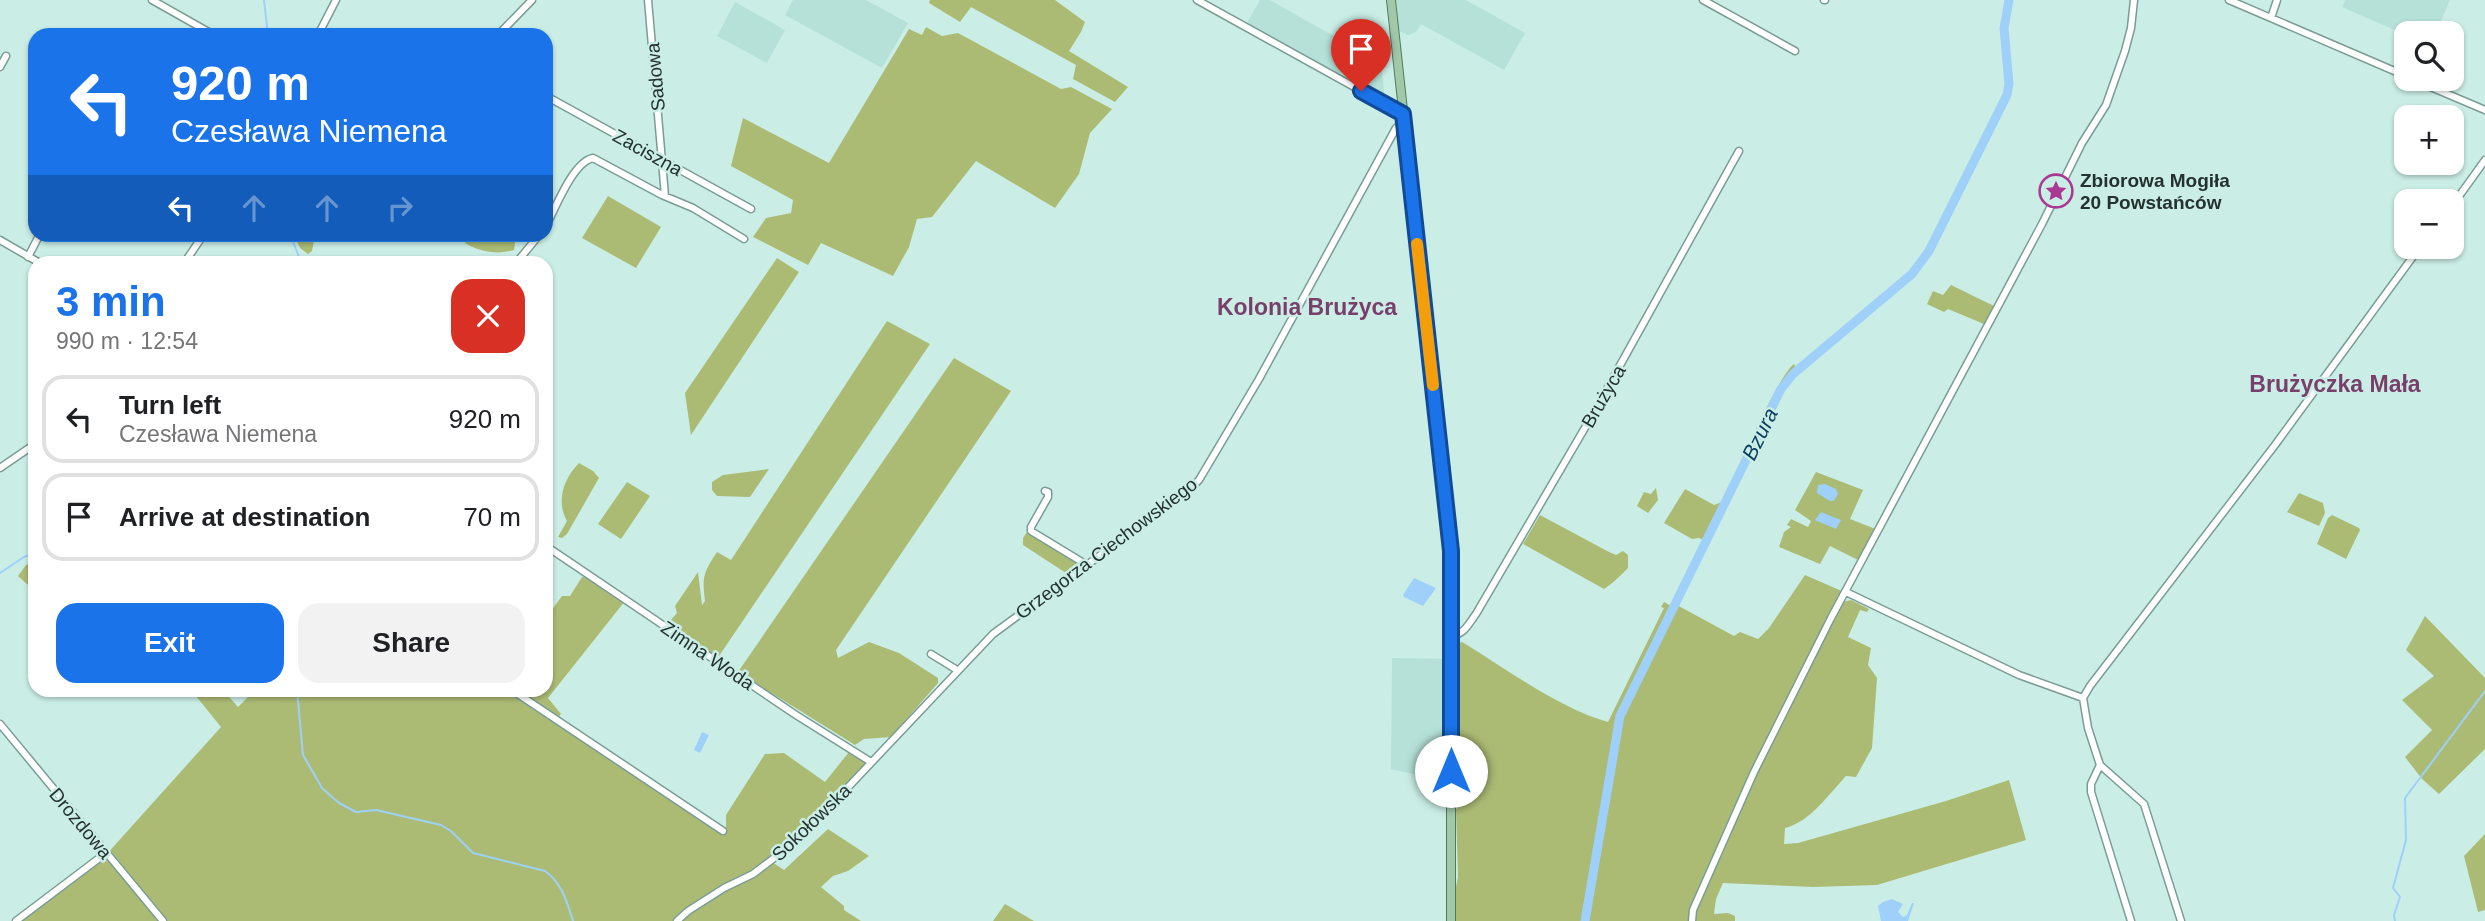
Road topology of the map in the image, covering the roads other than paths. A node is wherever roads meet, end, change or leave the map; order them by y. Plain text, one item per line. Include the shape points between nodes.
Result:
1 (152, 0) edge
2 (335, 0) edge
3 (532, 0) edge
4 (648, 0) edge
5 (1197, 0) edge
6 (1391, 0) edge
7 (1703, 0) edge
8 (2134, 0) edge
9 (2229, 0) edge
10 (2277, 0) edge
11 (2271, 18) junction
12 (202, 28) edge
13 (321, 28) edge
14 (505, 28) edge
15 (1795, 51) dead end
16 (6, 57) dead end
17 (0, 67) edge
18 (2394, 71) edge
19 (2440, 91) edge
20 (553, 100) edge
21 (2485, 110) edge
22 (1404, 118) junction
23 (1739, 151) dead end
24 (662, 160) junction
25 (2485, 160) edge
26 (2464, 189) edge
27 (665, 196) junction
28 (751, 209) dead end
29 (553, 213) edge
30 (744, 239) dead end
31 (0, 240) edge
32 (533, 242) edge
33 (522, 256) edge
34 (28, 257) edge
35 (2411, 259) edge
36 (28, 449) edge
37 (0, 468) edge
38 (1045, 491) dead end
39 (553, 551) edge
40 (1087, 565) junction
41 (1846, 592) junction
42 (1455, 635) junction
43 (931, 654) dead end
44 (957, 670) junction
45 (522, 697) edge
46 (2083, 698) junction
47 (0, 724) edge
48 (871, 762) junction
49 (2100, 765) junction
50 (723, 831) dead end
51 (106, 853) junction
52 (16, 921) edge
53 (163, 921) edge
54 (677, 921) edge
55 (1451, 921) edge
56 (1692, 921) edge
57 (2131, 921) edge
58 (2181, 921) edge

1 - 12 street
2 - 13 street
3 - 14 street
4 - 24 street, Sadowa
5 - 22 street
6 - 22 main road
7 - 15 street
8 - 41 street via 2129,37 2106,105 2082,142
9 - 11 street
10 - 11 street
11 - 18 street
16 - 17 street
19 - 21 street
20 - 24 street, Zaciszna
22 - 40 street, Grzegorza Ciechowskiego via 1199,480
22 - 42 main road via 1451,551
23 - 42 street, Brużyca via 1476,614
24 - 27 street, Sadowa
24 - 28 street, Zaciszna
25 - 26 street
27 - 29 street via 599,160 588,159 576,170
27 - 30 street
31 - 34 street
32 - 33 street
35 - 46 street
36 - 37 street
38 - 40 street via 1048,497 1031,531
39 - 48 street, Zimna Woda
40 - 44 street, Grzegorza Ciechowskiego via 993,634
41 - 46 street via 2019,675
41 - 56 street via 1754,772
42 - 55 main road
43 - 44 street
44 - 48 street, Grzegorza Ciechowskiego
45 - 50 street
46 - 49 street
47 - 51 street, Drozdowa
48 - 54 street, Sokołowska via 785,850
49 - 57 street via 2091,792
49 - 58 street via 2144,804
51 - 52 street
51 - 53 street, Drozdowa

